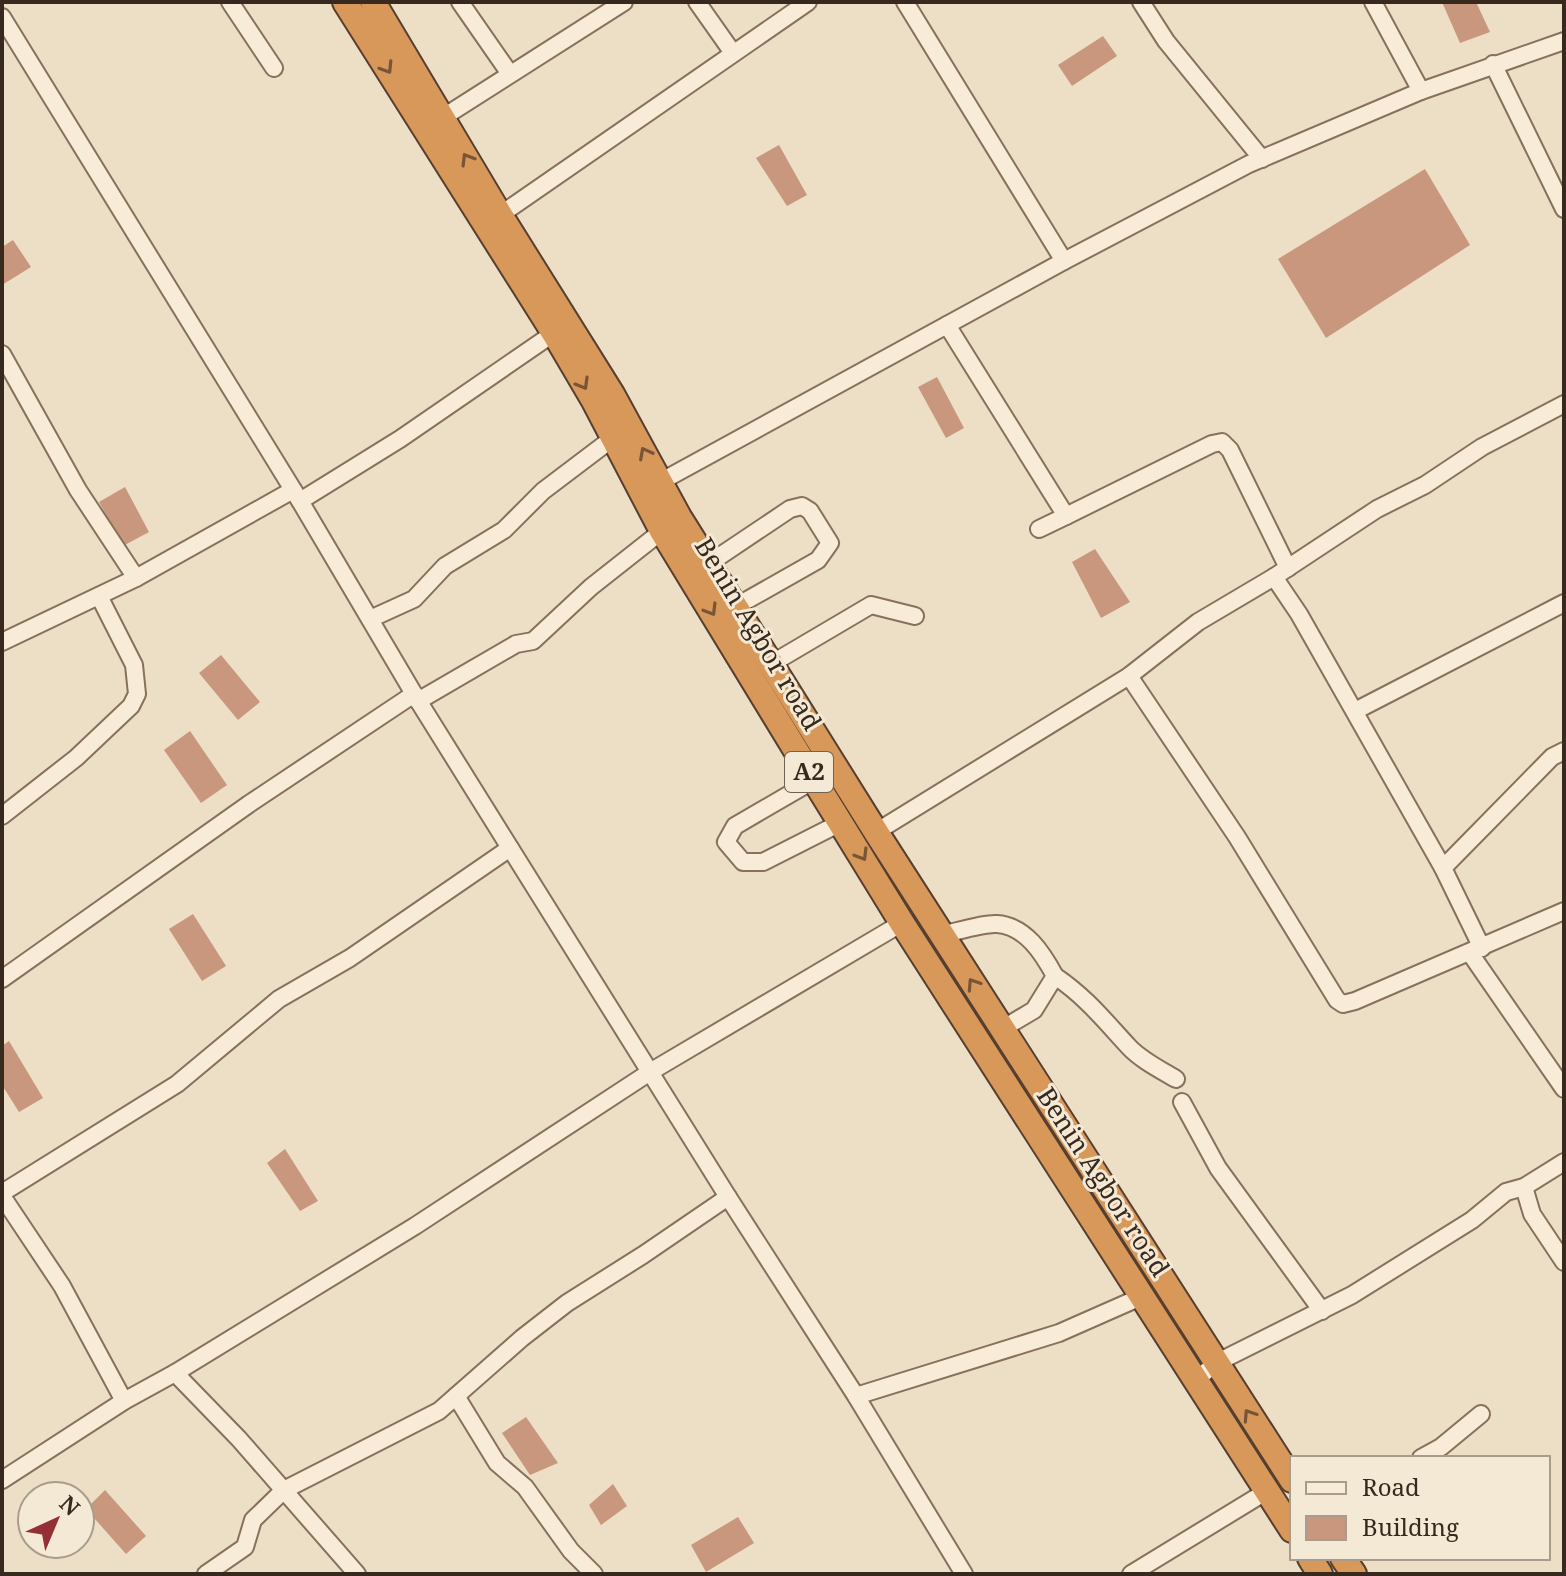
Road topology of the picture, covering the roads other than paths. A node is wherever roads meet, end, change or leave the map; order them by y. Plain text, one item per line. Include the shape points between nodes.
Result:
1 (230, 2) edge
2 (345, 2) edge
3 (373, 2) edge
4 (460, 2) edge
5 (624, 2) edge
6 (697, 2) edge
7 (808, 2) edge
8 (905, 2) edge
9 (1141, 2) edge
10 (1373, 2) edge
11 (2, 17) edge
12 (1564, 41) edge
13 (733, 53) junction
14 (1493, 64) junction
15 (274, 68) dead end
16 (510, 74) junction
17 (1421, 91) junction
18 (442, 118) junction
19 (1262, 159) junction
20 (1564, 209) edge
21 (500, 215) junction
22 (1064, 261) junction
23 (947, 325) junction
24 (554, 333) junction
25 (2, 354) edge
26 (1564, 404) edge
27 (613, 438) junction
28 (660, 482) junction
29 (296, 496) junction
30 (1066, 516) junction
31 (1039, 529) dead end
32 (662, 531) junction
33 (708, 564) junction
34 (1281, 572) junction
35 (136, 578) junction
36 (99, 596) junction
37 (1564, 603) edge
38 (735, 607) junction
39 (915, 616) dead end
40 (370, 619) junction
41 (2, 642) edge
42 (771, 664) junction
43 (1129, 676) junction
44 (416, 698) junction
45 (1355, 711) junction
46 (1564, 751) edge
47 (814, 780) junction
48 (2, 816) edge
49 (842, 822) junction
50 (876, 832) junction
51 (510, 848) junction
52 (1443, 868) junction
53 (1564, 911) edge
54 (902, 923) junction
55 (941, 935) junction
56 (1476, 951) junction
57 (1055, 976) junction
58 (2, 979) edge
59 (1002, 1029) junction
60 (650, 1072) junction
61 (1176, 1079) dead end
62 (1564, 1089) edge
63 (1182, 1102) dead end
64 (1564, 1162) edge
65 (1524, 1187) junction
66 (2, 1194) edge
67 (728, 1197) junction
68 (1564, 1262) edge
69 (1143, 1296) junction
70 (1322, 1311) junction
71 (1216, 1363) junction
72 (175, 1373) junction
73 (1196, 1380) junction
74 (456, 1396) junction
75 (856, 1396) junction
76 (124, 1401) junction
77 (1481, 1414) dead end
78 (1425, 1456) edge
79 (1290, 1477) edge
80 (2, 1480) edge
81 (284, 1490) junction
82 (1267, 1491) junction
83 (1290, 1527) edge
84 (206, 1574) edge
85 (357, 1574) edge
86 (594, 1574) edge
87 (964, 1574) edge
88 (1131, 1574) edge

1 - 15 street
2 -> 24 highway, Benin Agbor road / A2
3 - 18 highway, Benin Agbor road / A2
4 - 16 street
5 - 16 street
6 - 13 street
7 - 13 street
8 - 22 street
9 - 19 street via 1166,41
10 - 17 street
11 - 29 street
12 - 14 street
13 - 21 street
14 - 17 street
14 - 20 street
16 - 18 street
17 - 19 street
21 -> 18 highway, Benin Agbor road / A2
19 - 22 street
28 -> 21 highway, Benin Agbor road / A2 via 612,394
22 - 23 street
23 - 28 street
23 - 30 street
24 -> 27 highway, Benin Agbor road / A2
24 - 29 street via 400,439
25 - 35 street via 78,490
26 - 34 street via 1461,459
27 - 32 highway, Benin Agbor road / A2
27 - 40 street via 543,491 504,530 445,566 414,599
28 - 33 highway, Benin Agbor road / A2
29 - 35 street
29 - 40 street
30 - 31 street
30 - 34 street via 1222,442
32 - 44 street via 533,641 516,644
32 -> 47 highway, Benin Agbor road / A2
33 - 38 highway, Benin Agbor road / A2
33 - 38 street via 790,509 802,506 817,521 830,543 818,560
34 - 43 street via 1185,631
34 - 45 street
35 - 36 street
36 - 41 street
36 - 48 street via 134,665 137,694 76,758
37 - 45 street
38 - 42 highway, Benin Agbor road / A2
39 - 42 street via 871,605
40 - 44 street
42 - 50 highway, Benin Agbor road / A2
43 - 50 street
43 - 56 street via 1337,1000 1355,1001
44 - 51 street
44 - 58 street via 249,804
45 - 52 street
46 - 52 street via 1552,757
47 - 49 highway, Benin Agbor road / A2
47 - 49 street via 735,826 726,842 743,862 763,862
49 -> 54 highway, Benin Agbor road / A2
50 - 55 highway, Benin Agbor road / A2
51 - 60 street
51 - 66 street via 350,958 279,999 177,1084
52 - 56 street
53 - 56 street
54 - 60 street
54 - 69 highway, Benin Agbor road / A2
55 - 57 street via 997,924 1023,934
59 -> 55 highway, Benin Agbor road / A2
56 - 62 street
57 - 59 street via 1034,1010
57 - 61 street via 1079,992 1131,1049
59 - 71 highway, Benin Agbor road / A2
60 - 67 street
60 - 72 street via 415,1226
63 - 70 street via 1218,1168
64 - 65 street
65 - 68 street via 1532,1214
65 - 70 street via 1506,1192 1472,1220
66 - 76 street via 62,1286
67 - 74 street via 567,1303
67 - 75 street
69 - 73 highway, Benin Agbor road / A2
69 - 75 street via 1059,1333
70 - 71 street
71 - 73 street
79 -> 71 highway, Benin Agbor road / A2
72 - 76 street
72 - 81 street
73 - 82 highway, Benin Agbor road / A2
74 - 81 street via 439,1411
74 - 86 street via 497,1463 525,1487
75 - 87 street
76 - 80 street
77 - 78 street
81 - 84 street via 253,1520 245,1547
81 - 85 street
82 - 83 highway, Benin Agbor road / A2
82 - 88 street

